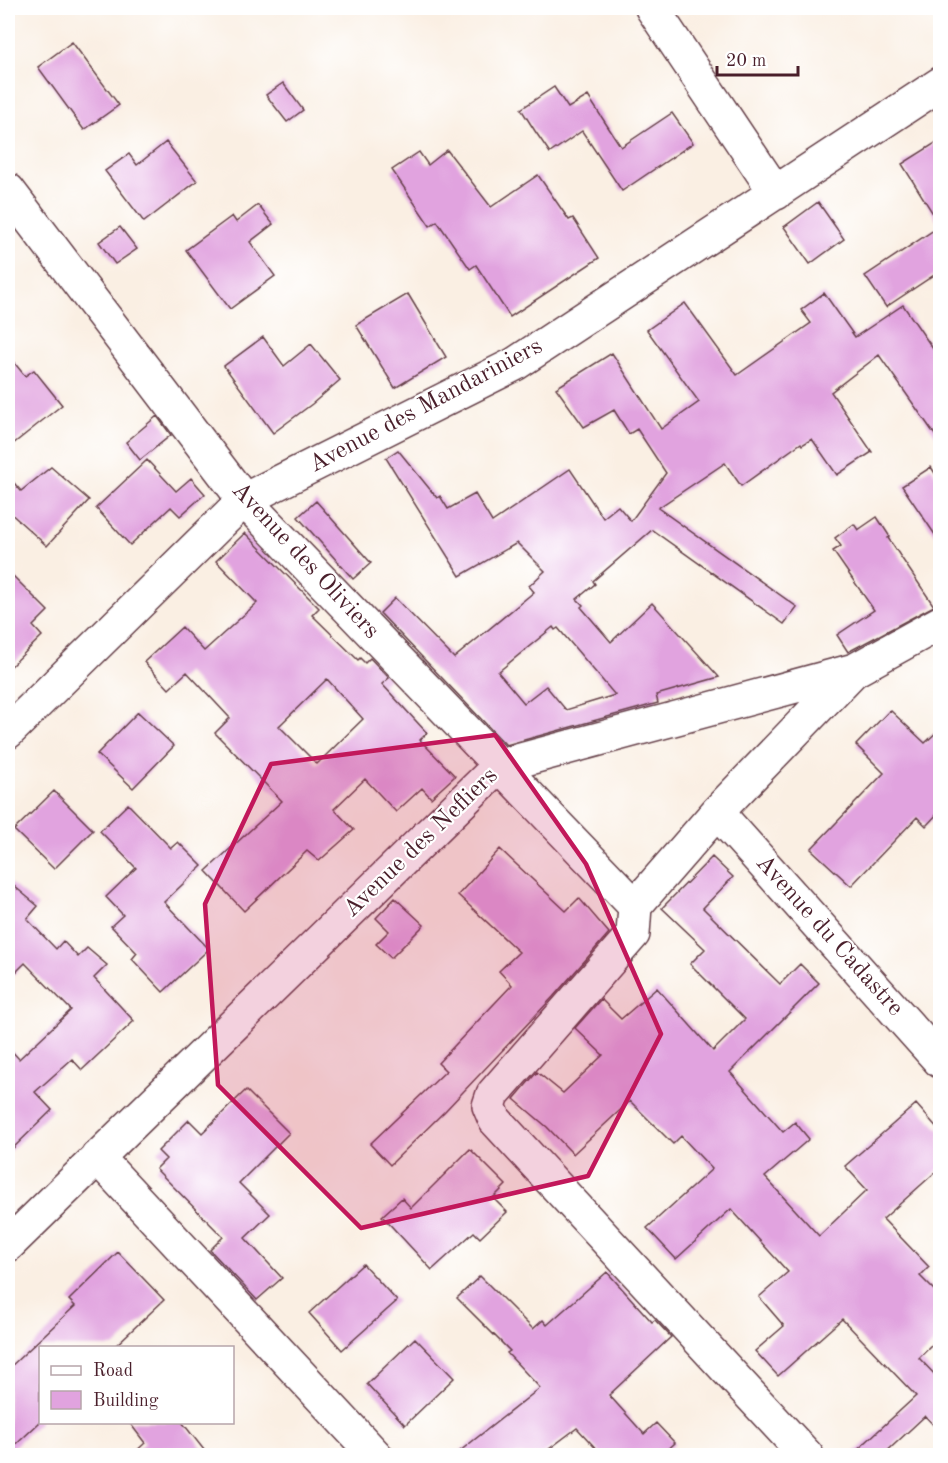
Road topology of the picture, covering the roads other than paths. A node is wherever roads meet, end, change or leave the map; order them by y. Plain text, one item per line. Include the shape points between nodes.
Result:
1 (652, 8) edge
2 (940, 84) edge
3 (776, 193) junction
4 (10, 200) edge
5 (244, 500) junction
6 (940, 623) edge
7 (855, 670) junction
8 (8, 732) edge
9 (499, 766) junction
10 (717, 812) junction
11 (635, 906) junction
12 (940, 1061) edge
13 (97, 1156) junction
14 (8, 1245) edge
15 (376, 1455) edge
16 (807, 1455) edge

1 - 3 street
2 - 3 street, Avenue des Mandariniers
3 - 5 street, Avenue des Mandariniers via 515,364
4 - 5 street, Avenue des Oliviers
5 - 8 street, Avenue des Mandariniers
5 - 9 street, Avenue des Oliviers
6 - 7 street, Avenue des Nefliers
7 - 9 street, Avenue des Nefliers
7 - 10 street
9 - 11 street, Avenue des Oliviers
9 - 13 street, Avenue des Nefliers
10 - 11 street
10 - 12 street, Avenue du Cadastre
11 - 16 street via 633,934 493,1094 490,1111
13 - 14 street, Avenue des Nefliers
13 - 15 street

